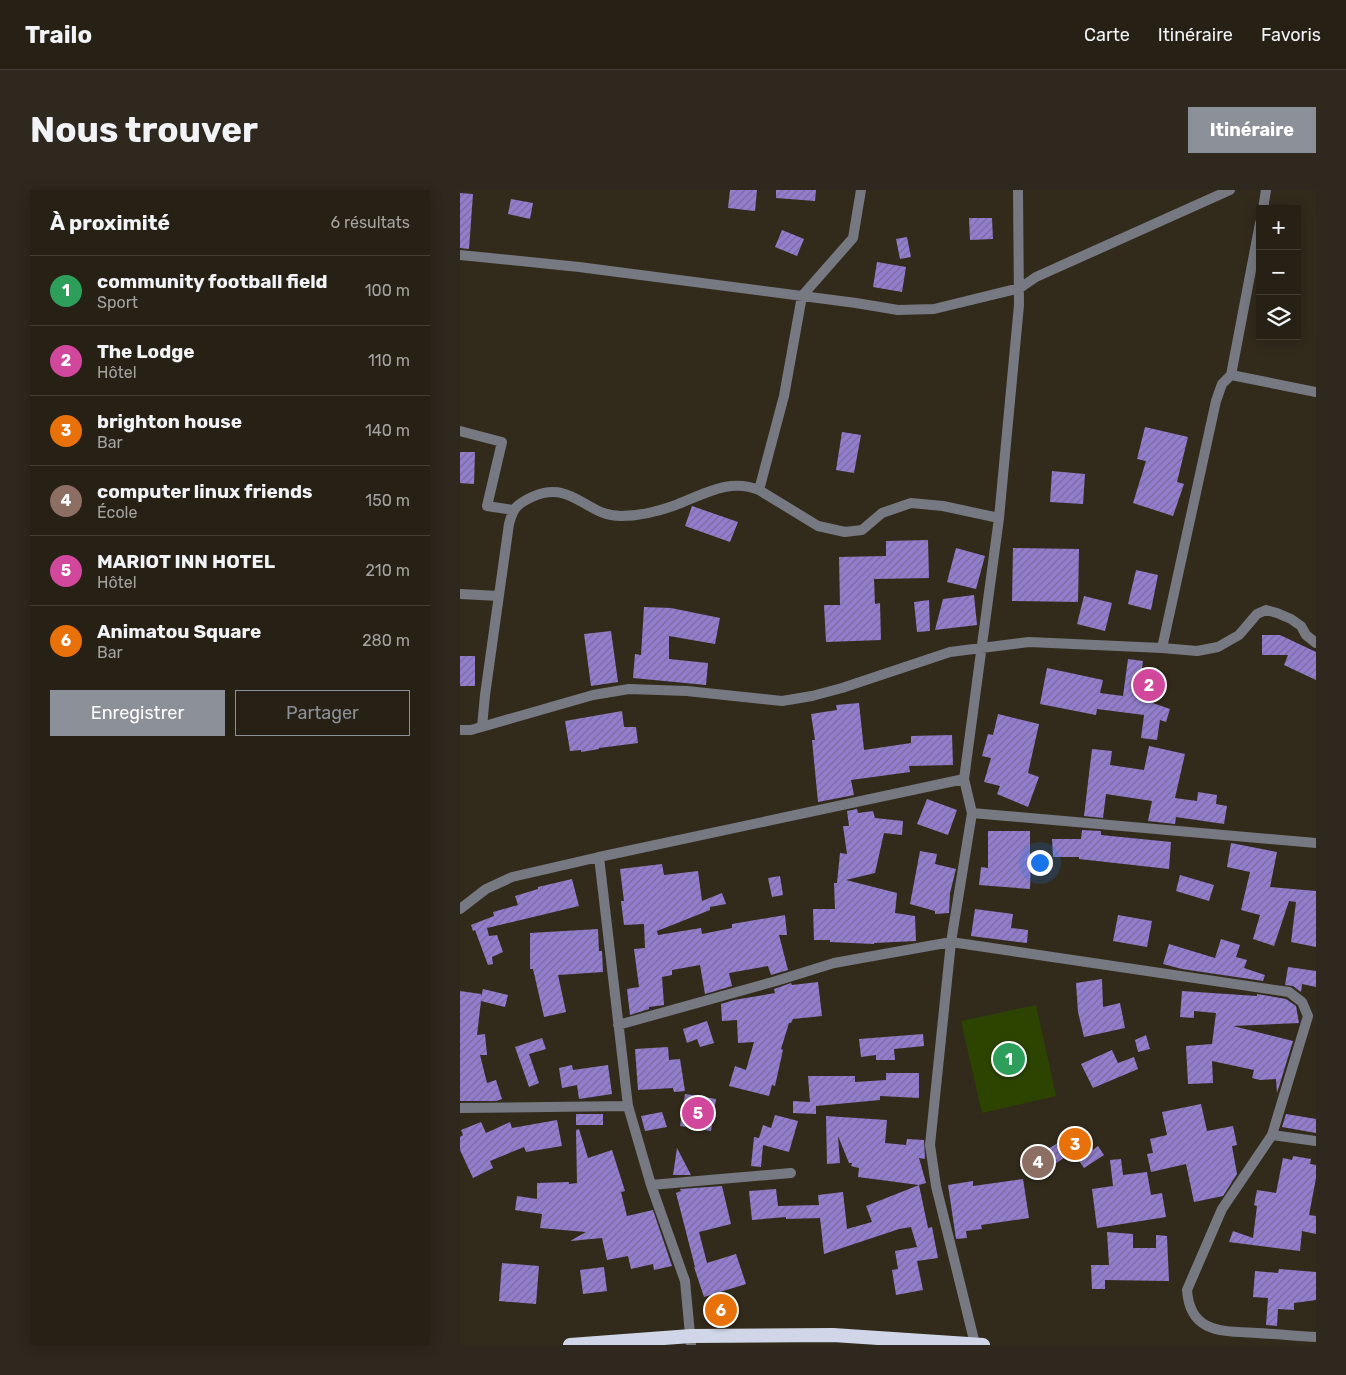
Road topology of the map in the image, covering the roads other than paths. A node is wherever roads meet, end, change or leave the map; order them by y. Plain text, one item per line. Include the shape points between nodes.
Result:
1 (861, 190) edge
2 (1018, 190) edge
3 (1230, 190) edge
4 (1266, 190) edge
5 (1263, 205) edge
6 (1256, 244) edge
7 (460, 255) edge
8 (1020, 288) junction
9 (802, 296) junction
10 (1231, 375) junction
11 (1316, 392) edge
12 (460, 431) edge
13 (760, 490) junction
14 (513, 510) junction
15 (999, 518) junction
16 (460, 594) edge
17 (499, 596) junction
18 (1316, 643) edge
19 (981, 647) junction
20 (1162, 648) junction
21 (482, 726) junction
22 (460, 730) edge
23 (964, 779) junction
24 (972, 813) junction
25 (1316, 844) edge
26 (599, 857) junction
27 (460, 909) edge
28 (951, 942) junction
29 (618, 1025) junction
30 (628, 1106) junction
31 (460, 1108) edge
32 (1272, 1135) junction
33 (1316, 1142) edge
34 (791, 1173) dead end
35 (651, 1185) junction
36 (1316, 1337) edge
37 (691, 1341) edge
38 (973, 1344) edge
39 (570, 1345) edge

1 - 9 street via 853,238
2 - 8 street
3 - 8 street via 1036,276
4 - 5 street
6 - 10 street
7 - 9 street
8 - 9 street via 934,309 898,310
8 - 15 street
9 - 13 street via 784,396
10 - 11 street
10 - 20 street via 1222,384 1216,402
12 - 14 street via 502,442 487,506
13 - 14 street via 734,485 704,492 642,515 618,516 597,511 581,499 560,492 541,493 523,501
13 - 15 street via 818,526 845,532 862,530 882,513 911,504 943,506
14 - 17 street
15 - 19 street
16 - 17 street
17 - 21 street
18 - 20 street via 1291,619 1266,610 1257,614 1239,636 1218,647 1197,652
19 - 20 street via 1029,642
19 - 21 street via 950,652 842,688 782,701 630,689 593,695
19 - 23 street
21 - 22 street
23 - 24 street
23 - 26 street
24 - 25 street
24 - 28 street
26 - 27 street via 512,877 486,889
26 - 29 street
28 - 29 street via 834,963
28 - 32 street via 1289,992 1302,1002 1308,1016
28 - 38 street via 930,1145 936,1186
29 - 30 street
30 - 31 street
30 - 35 street
32 - 33 street
32 - 36 street via 1222,1209 1187,1290 1188,1301 1193,1314 1217,1330
34 - 35 street
35 - 37 street via 685,1281
37 - 38 highway via 833,1335
37 - 39 highway

